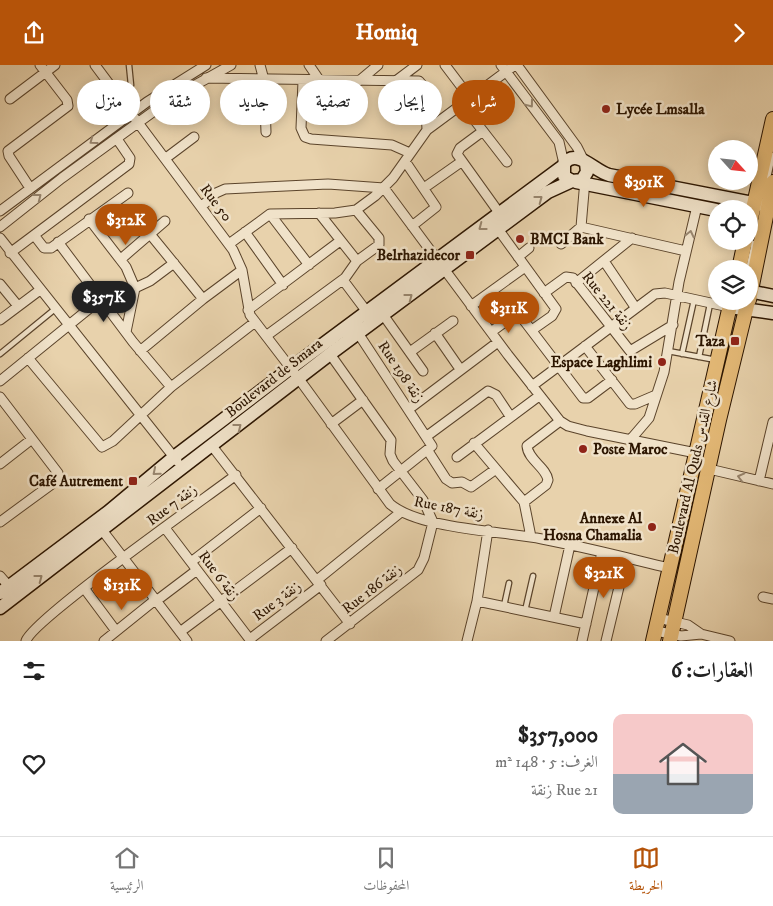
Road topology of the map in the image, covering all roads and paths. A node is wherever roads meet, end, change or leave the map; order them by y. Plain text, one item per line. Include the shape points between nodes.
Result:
1 (40, 65) edge
2 (55, 65) edge
3 (96, 65) edge
4 (129, 65) edge
5 (206, 65) edge
6 (231, 65) edge
7 (260, 65) edge
8 (378, 65) edge
9 (417, 65) edge
10 (445, 65) edge
11 (516, 65) edge
12 (312, 66) edge
13 (503, 68) edge
14 (46, 73) junction
15 (206, 78) junction
16 (107, 80) edge
17 (130, 80) edge
18 (264, 80) joint
19 (319, 80) edge
20 (359, 80) edge
21 (398, 80) edge
22 (456, 80) edge
23 (490, 80) edge
24 (10, 99) dead end
25 (140, 108) edge
26 (452, 111) edge
27 (773, 119) edge
28 (140, 121) edge
29 (116, 125) edge
30 (134, 125) edge
31 (140, 125) edge
32 (266, 125) edge
33 (301, 125) edge
34 (427, 125) edge
35 (478, 125) edge
36 (427, 130) junction
37 (483, 131) junction
38 (266, 132) dead end
39 (194, 137) dead end
40 (117, 139) junction
41 (773, 141) edge
42 (773, 155) edge
43 (408, 157) junction
44 (166, 158) junction
45 (584, 161) junction
46 (461, 162) junction
47 (507, 162) dead end
48 (563, 165) junction
49 (579, 181) junction
50 (773, 182) edge
51 (30, 188) junction
52 (384, 188) junction
53 (424, 188) junction
54 (128, 193) dead end
55 (763, 204) edge
56 (697, 206) junction
57 (201, 207) junction
58 (708, 208) edge
59 (356, 209) junction
60 (0, 211) edge
61 (319, 213) junction
62 (270, 214) junction
63 (500, 214) junction
64 (89, 219) junction
65 (165, 221) dead end
66 (412, 226) junction
67 (0, 227) edge
68 (581, 227) junction
69 (498, 229) junction
70 (245, 232) junction
71 (150, 233) junction
72 (34, 235) junction
73 (0, 238) edge
74 (632, 238) junction
75 (340, 241) junction
76 (58, 242) junction
77 (561, 244) dead end
78 (229, 245) junction
79 (529, 248) dead end
80 (686, 251) junction
81 (10, 253) junction
82 (518, 257) junction
83 (121, 259) junction
84 (357, 261) junction
85 (604, 261) junction
86 (174, 263) junction
87 (309, 265) junction
88 (441, 265) junction
89 (525, 267) junction
90 (242, 271) junction
91 (342, 280) junction
92 (576, 283) junction
93 (0, 284) edge
94 (284, 285) junction
95 (135, 288) junction
96 (40, 290) junction
97 (544, 293) junction
98 (676, 296) junction
99 (773, 296) edge
100 (101, 299) junction
101 (203, 299) junction
102 (758, 299) edge
103 (694, 300) junction
104 (708, 304) edge
105 (471, 305) junction
106 (18, 306) junction
107 (635, 307) junction
108 (758, 308) edge
109 (55, 309) junction
110 (248, 310) junction
111 (709, 310) edge
112 (738, 310) edge
113 (739, 310) edge
114 (740, 310) edge
115 (367, 312) junction
116 (773, 313) edge
117 (384, 316) junction
118 (0, 320) edge
119 (453, 321) dead end
120 (254, 322) junction
121 (673, 325) junction
122 (68, 326) junction
123 (611, 326) junction
124 (735, 327) dead end
125 (355, 329) junction
126 (532, 330) junction
127 (126, 332) junction
128 (491, 332) junction
129 (435, 333) junction
130 (266, 336) junction
131 (498, 342) junction
132 (585, 346) junction
133 (140, 351) junction
134 (668, 351) junction
135 (410, 352) junction
136 (0, 354) edge
137 (330, 354) junction
138 (682, 354) junction
139 (699, 357) junction
140 (28, 358) junction
141 (718, 360) junction
142 (558, 366) junction
143 (291, 368) junction
144 (460, 369) junction
145 (423, 371) dead end
146 (300, 379) junction
147 (612, 380) junction
148 (0, 381) edge
149 (532, 386) junction
150 (171, 387) junction
151 (656, 395) junction
152 (539, 396) junction
153 (363, 399) junction
154 (1, 402) edge
155 (409, 409) junction
156 (140, 415) junction
157 (510, 416) junction
158 (560, 421) junction
159 (773, 423) edge
160 (331, 424) junction
161 (427, 436) junction
162 (32, 439) junction
163 (631, 439) junction
164 (474, 443) junction
165 (212, 446) junction
166 (430, 449) junction
167 (696, 453) junction
168 (174, 457) junction
169 (457, 457) dead end
170 (0, 464) edge
171 (183, 469) junction
172 (496, 469) junction
173 (708, 469) junction
174 (401, 471) junction
175 (236, 475) junction
176 (759, 481) junction
177 (773, 484) edge
178 (378, 489) junction
179 (524, 502) junction
180 (261, 508) junction
181 (401, 512) junction
182 (0, 522) edge
183 (432, 522) junction
184 (99, 526) junction
185 (165, 528) junction
186 (488, 530) junction
187 (530, 537) junction
188 (570, 545) junction
189 (292, 547) junction
190 (602, 552) junction
191 (124, 558) junction
192 (626, 558) junction
193 (191, 562) junction
194 (669, 568) junction
195 (197, 570) junction
196 (0, 575) edge
197 (533, 576) dead end
198 (319, 583) junction
199 (509, 583) dead end
200 (84, 588) junction
201 (8, 592) edge
202 (763, 597) dead end
203 (773, 599) edge
204 (156, 600) junction
205 (669, 600) dead end
206 (221, 601) junction
207 (477, 601) junction
208 (504, 607) junction
209 (0, 608) edge
210 (525, 611) junction
211 (554, 617) junction
212 (586, 623) junction
213 (350, 624) junction
214 (664, 629) edge
215 (116, 631) junction
216 (183, 638) edge
217 (250, 640) edge
218 (26, 641) edge
219 (104, 641) edge
220 (326, 641) edge
221 (468, 641) edge
222 (582, 641) edge
223 (606, 641) edge
224 (727, 641) edge

1 - 14 street
2 - 14 street
3 - 16 street, Rue 50
4 - 17 lane
5 - 25 street
6 - 15 street
7 - 18 street
8 - 20 street
9 - 21 street
10 - 22 street
11 - 13 street
11 - 45 street
12 - 19 street
13 - 23 street
13 -> 48 street via 559,143
14 - 24 street
14 - 51 street via 68,106 11,147 8,153
15 - 18 street
15 - 28 street
26 - 36 street
27 - 55 main road, Boulevard Al Quds شارع القدس
29 -> 51 street
30 - 40 street
31 - 44 street, Rue 50
32 - 38 street
33 - 43 street via 305,137 311,139 392,145
34 - 36 street
35 - 37 street
36 - 43 street
37 - 46 street via 458,150
37 - 47 street
39 - 44 street
67 -> 40 street
40 - 72 street via 130,158 129,164
41 - 55 lane
42 - 55 lane
43 - 52 street
43 - 53 street
44 - 57 street, Rue 50
45 - 48 street via 572,157
45 - 49 street via 587,172
45 - 55 street via 609,175
46 - 53 street
46 - 63 street
48 - 49 street via 564,176
48 - 63 street, Boulevard de Smara
49 - 56 street
49 - 68 street
69 -> 49 street, Boulevard de Smara via 548,192
50 - 55 main road, Boulevard Al Quds شارع القدس
51 - 60 street
52 - 57 street via 328,184 225,189
52 - 59 street
52 - 66 street
53 - 66 street via 436,208
54 - 64 street
56 - 58 street
80 -> 56 street
57 - 78 street, Rue 50
59 - 61 street
59 - 84 street via 380,242 378,247
61 - 62 street
61 - 75 street
62 - 70 street
62 - 87 street
63 -> 88 street, Boulevard de Smara
64 - 76 street
64 - 83 street
65 - 71 street
66 - 88 street
68 - 74 street
68 - 77 street
69 - 82 street
69 - 88 street, Boulevard de Smara
70 - 78 street
70 - 94 street
71 - 83 street
71 - 86 street
72 - 76 street via 47,249
72 - 81 street
73 - 81 street
74 - 80 street
74 - 85 street
75 - 84 street
75 - 87 street
76 - 100 street
78 - 90 street, Rue 50
79 - 82 street
80 - 98 street
81 - 96 street
82 - 89 street
83 - 95 street
84 - 91 street
85 - 92 street
85 - 107 street
86 - 95 street
86 - 101 street
87 - 94 street
88 - 105 street
88 - 115 street, Boulevard de Smara
117 -> 88 street, Boulevard de Smara
89 - 97 street
89 - 105 street
90 - 101 street
90 - 110 street, Rue 50
91 - 115 street
91 - 130 street
92 - 97 street, Rue 221 زنقة via 566,277
92 - 123 street, Rue 221 زنقة
93 - 106 street
94 - 110 street
95 - 127 street
96 - 106 street
96 - 109 street
97 - 126 street via 556,309 552,316
98 - 103 street
98 - 107 street via 659,293
98 - 121 street
99 - 102 street
100 - 122 street
100 - 127 street
101 - 133 street
103 - 104 street
103 - 138 lane
105 - 128 street
106 - 118 street
107 - 123 street
108 - 116 street
109 - 122 street
109 - 136 lane
110 - 120 street, Rue 50
111 - 139 lane
112 - 141 main road, Boulevard Al Quds شارع القدس
113 - 205 lane
114 - 173 main road, Boulevard Al Quds شارع القدس
115 - 125 street, Boulevard de Smara
117 - 125 street, Boulevard de Smara
117 - 135 street
119 - 129 street
120 - 130 street, Rue 50
120 - 150 street
121 - 123 street, Rue 221 زنقة via 632,351
121 - 134 street
122 - 140 street
122 - 156 street
123 - 132 street
124 - 214 lane
125 - 137 street, Boulevard de Smara
125 - 143 street, Boulevard de Smara
125 - 155 street, Rue 198 زنقة
126 - 128 street via 517,314
126 - 142 street
127 - 133 street
128 - 131 street
129 - 135 street
129 - 144 street
130 - 143 street, Rue 50
131 - 144 street
131 - 149 street
132 - 142 street
132 - 147 street
133 - 150 street
134 - 138 lane
134 - 151 street
135 - 145 street
137 - 146 street, Boulevard de Smara
137 - 153 street
138 - 139 lane
139 - 141 lane
140 - 148 street
140 - 156 street via 102,447
141 - 167 main road, Boulevard Al Quds شارع القدس
142 - 147 street via 585,399
142 - 149 street
143 - 146 street, Rue 187 زنقة
143 - 168 street, Boulevard de Smara
144 - 155 street
146 - 160 street, Rue 187 زنقة
165 -> 146 street, Boulevard de Smara
147 - 151 street via 632,405
149 - 152 street
150 - 156 street
151 - 163 street via 649,418
152 - 157 street
152 - 158 street
153 - 160 street
153 - 174 street via 391,440 391,455
154 - 162 street
155 - 161 street, Rue 198 زنقة
156 - 168 street
157 - 161 street via 496,395 488,391
157 - 164 street
158 - 163 street via 572,428
158 - 179 street via 527,446 548,480
159 - 176 street
160 - 178 street, Rue 187 زنقة
161 - 166 street, Rue 198 زنقة via 432,445
162 - 170 street
162 - 182 street via 58,476 56,481
163 - 167 street
164 - 169 street
164 - 172 street
165 - 171 street, Boulevard de Smara
165 - 175 street
166 - 172 street, Rue 198 زنقة via 448,481 454,484 462,482 469,487 474,486
166 - 174 street
167 - 194 main road, Boulevard Al Quds شارع القدس
168 - 171 street
168 -> 184 street, Boulevard de Smara
171 - 184 street, Boulevard de Smara
172 - 179 street
176 -> 173 street
173 - 214 main road, Boulevard Al Quds شارع القدس
174 - 178 street
174 - 183 street via 423,501
175 - 180 street
175 - 185 street, Rue 7 زنقة
176 - 177 street
178 - 181 street, Rue 187 زنقة
179 - 187 street
180 - 189 street
180 - 193 street
181 - 183 street, Rue 187 زنقة
181 - 198 street, Rue 3 زنقة
183 - 186 street, Rue 187 زنقة
183 - 213 street, Rue 186 زنقة via 418,570
184 - 191 street
184 - 201 street, Boulevard de Smara
185 - 191 street, Rue 7 زنقة
185 - 193 street, Rue 6 زنقة
186 - 187 street, Rue 187 زنقة
186 - 207 street
187 - 188 street, Rue 187 زنقة
188 - 190 street, Rue 187 زنقة
188 - 211 street
189 - 198 street
189 - 206 street
190 - 192 street, Rue 187 زنقة
190 - 212 street
191 - 200 street, Rue 7 زنقة
191 - 204 street
192 - 194 street, Rue 187 زنقة
192 - 223 street
193 - 195 street, Rue 6 زنقة
194 - 214 main road, Boulevard Al Quds شارع القدس
195 - 204 street
195 - 206 street, Rue 6 زنقة
196 - 201 street
197 - 210 lane
198 - 213 street
198 - 217 street, Rue 3 زنقة
199 - 208 lane
200 - 215 street
200 - 218 street, Rue 7 زنقة via 33,630
201 - 209 street, Boulevard de Smara
202 - 203 street
204 - 215 street
204 - 216 street
206 - 216 street
206 - 217 street, Rue 6 زنقة
207 - 208 street
207 - 221 street
208 - 210 street
210 - 211 street
211 - 212 street
212 - 222 street
213 - 220 street, Rue 186 زنقة
214 - 224 street via 686,637 701,634
215 - 219 street

